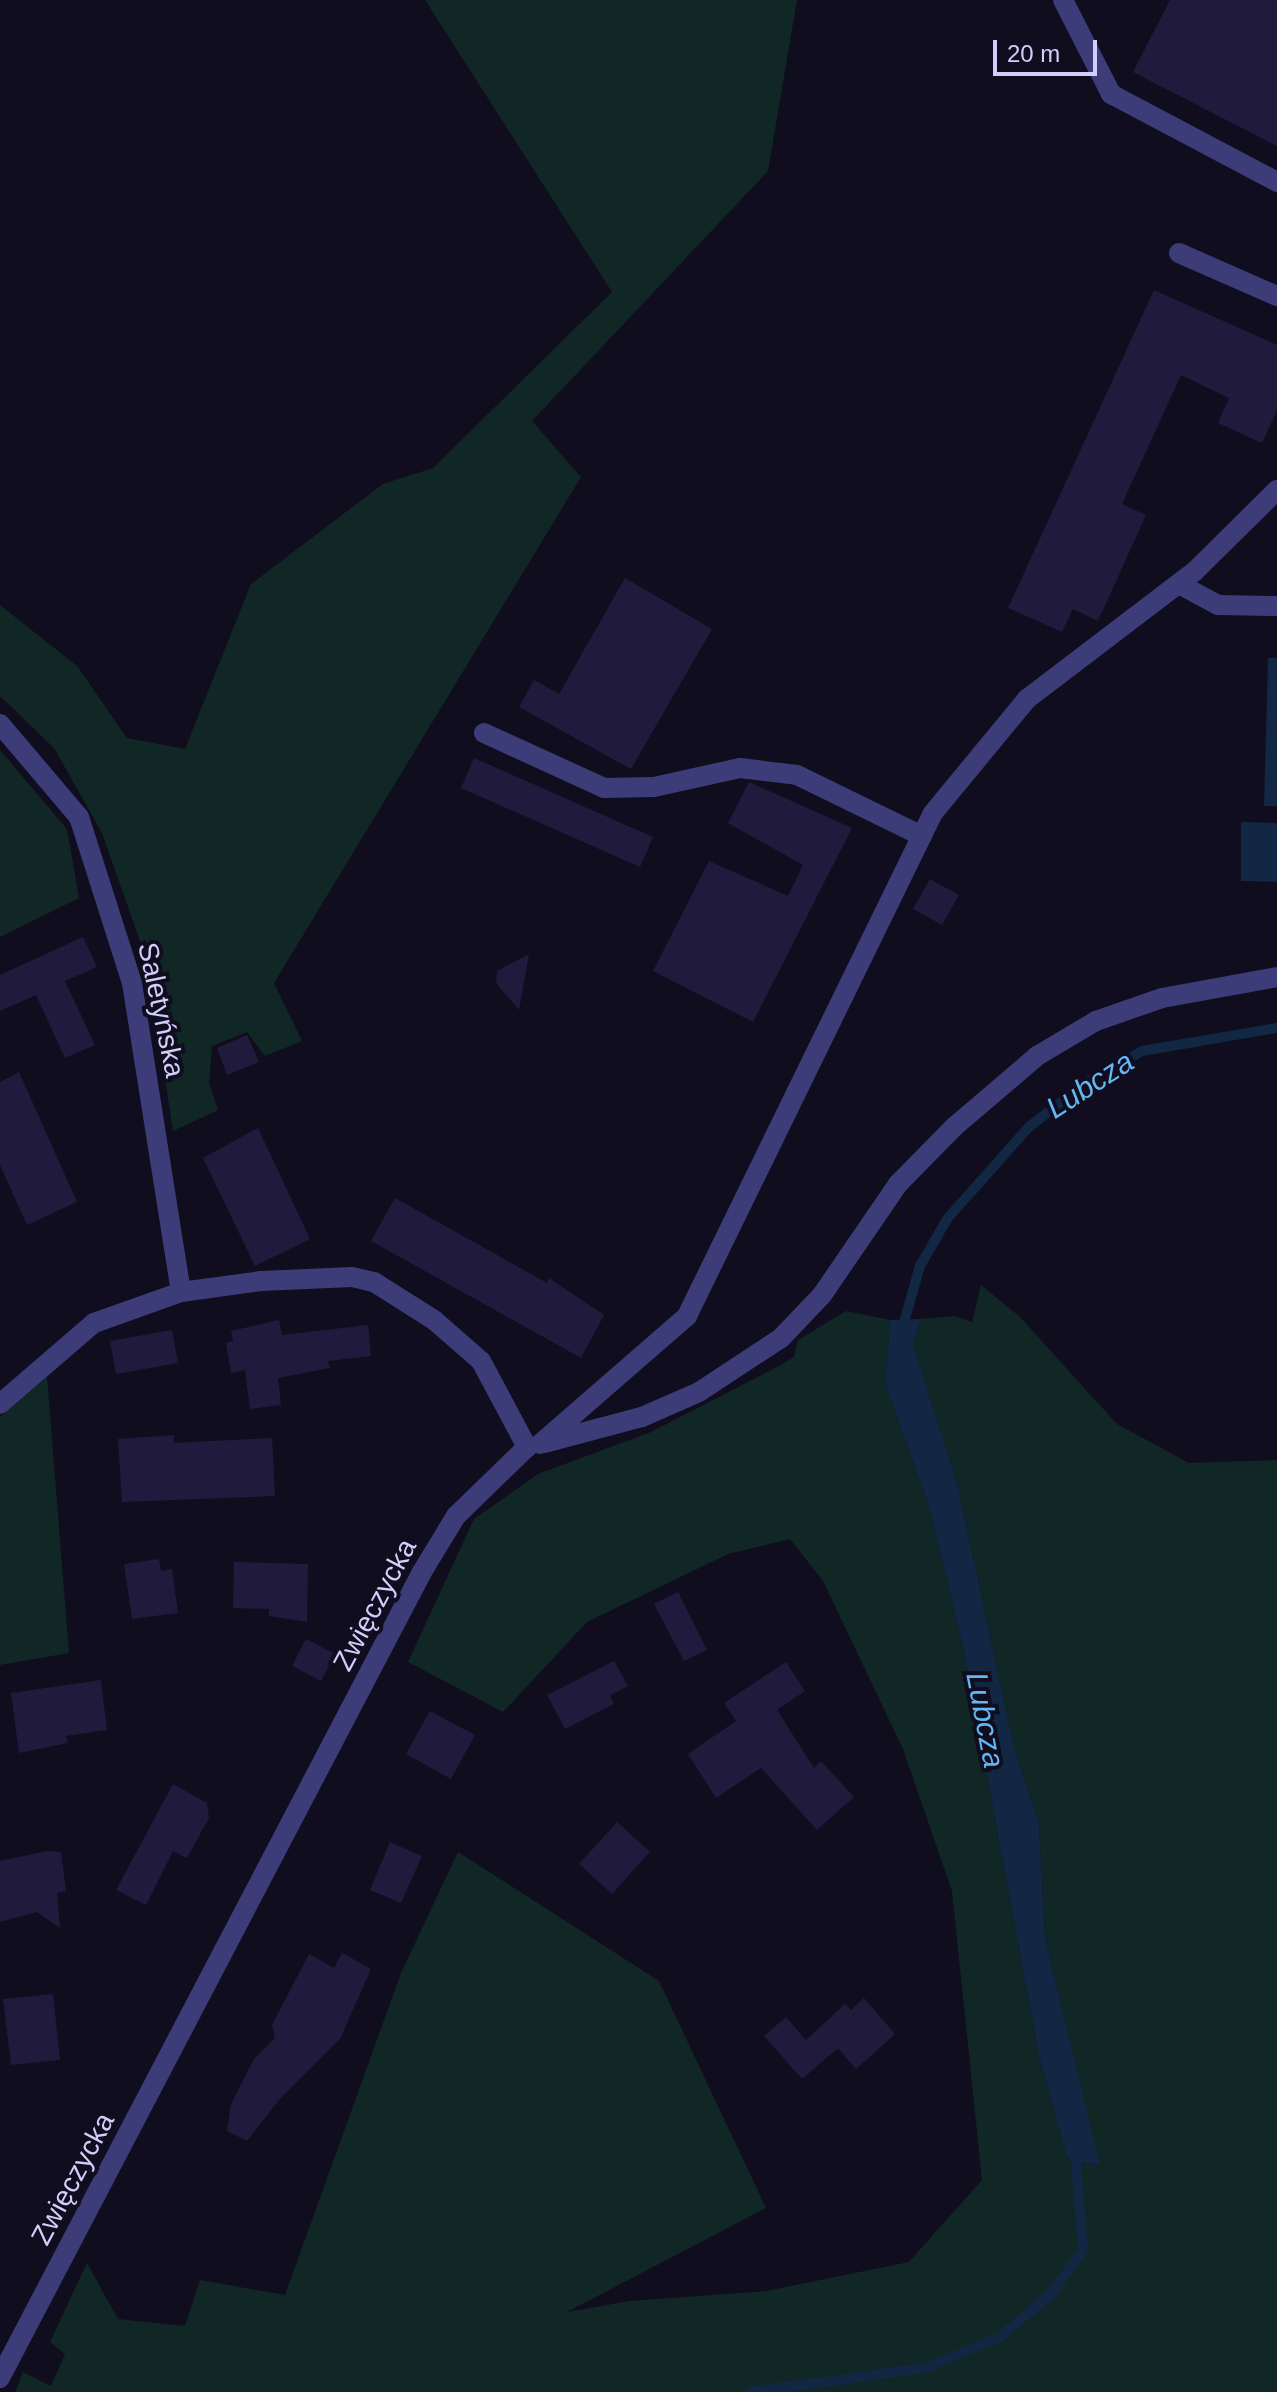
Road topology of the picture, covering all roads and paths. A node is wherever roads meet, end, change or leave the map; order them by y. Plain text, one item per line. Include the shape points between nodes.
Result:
1 (1063, 0) edge
2 (1277, 182) edge
3 (1179, 253) dead end
4 (1277, 296) edge
5 (1277, 490) edge
6 (1179, 584) junction
7 (1277, 606) edge
8 (0, 724) edge
9 (484, 733) dead end
10 (922, 836) junction
11 (1277, 977) edge
12 (181, 1292) junction
13 (0, 1404) edge
14 (534, 1446) junction
15 (0, 2378) edge

1 - 2 street via 1111,94
3 - 4 street
5 - 6 street, Zwięczycka
6 - 7 street via 1218,605
6 - 10 street, Zwięczycka via 1027,699 933,813
8 - 12 street, Saletyńska via 79,817 132,983
9 - 10 street via 604,788 654,787 740,768 797,775
10 - 14 street, Zwięczycka via 687,1316
11 - 14 street via 1162,998 1096,1021 1037,1056 898,1184 822,1295 781,1338 742,1368 642,1417
12 - 13 street via 94,1323
12 - 14 street via 261,1281 352,1277 374,1282 434,1320 481,1361
14 - 15 street, Zwięczycka via 456,1516 422,1572

